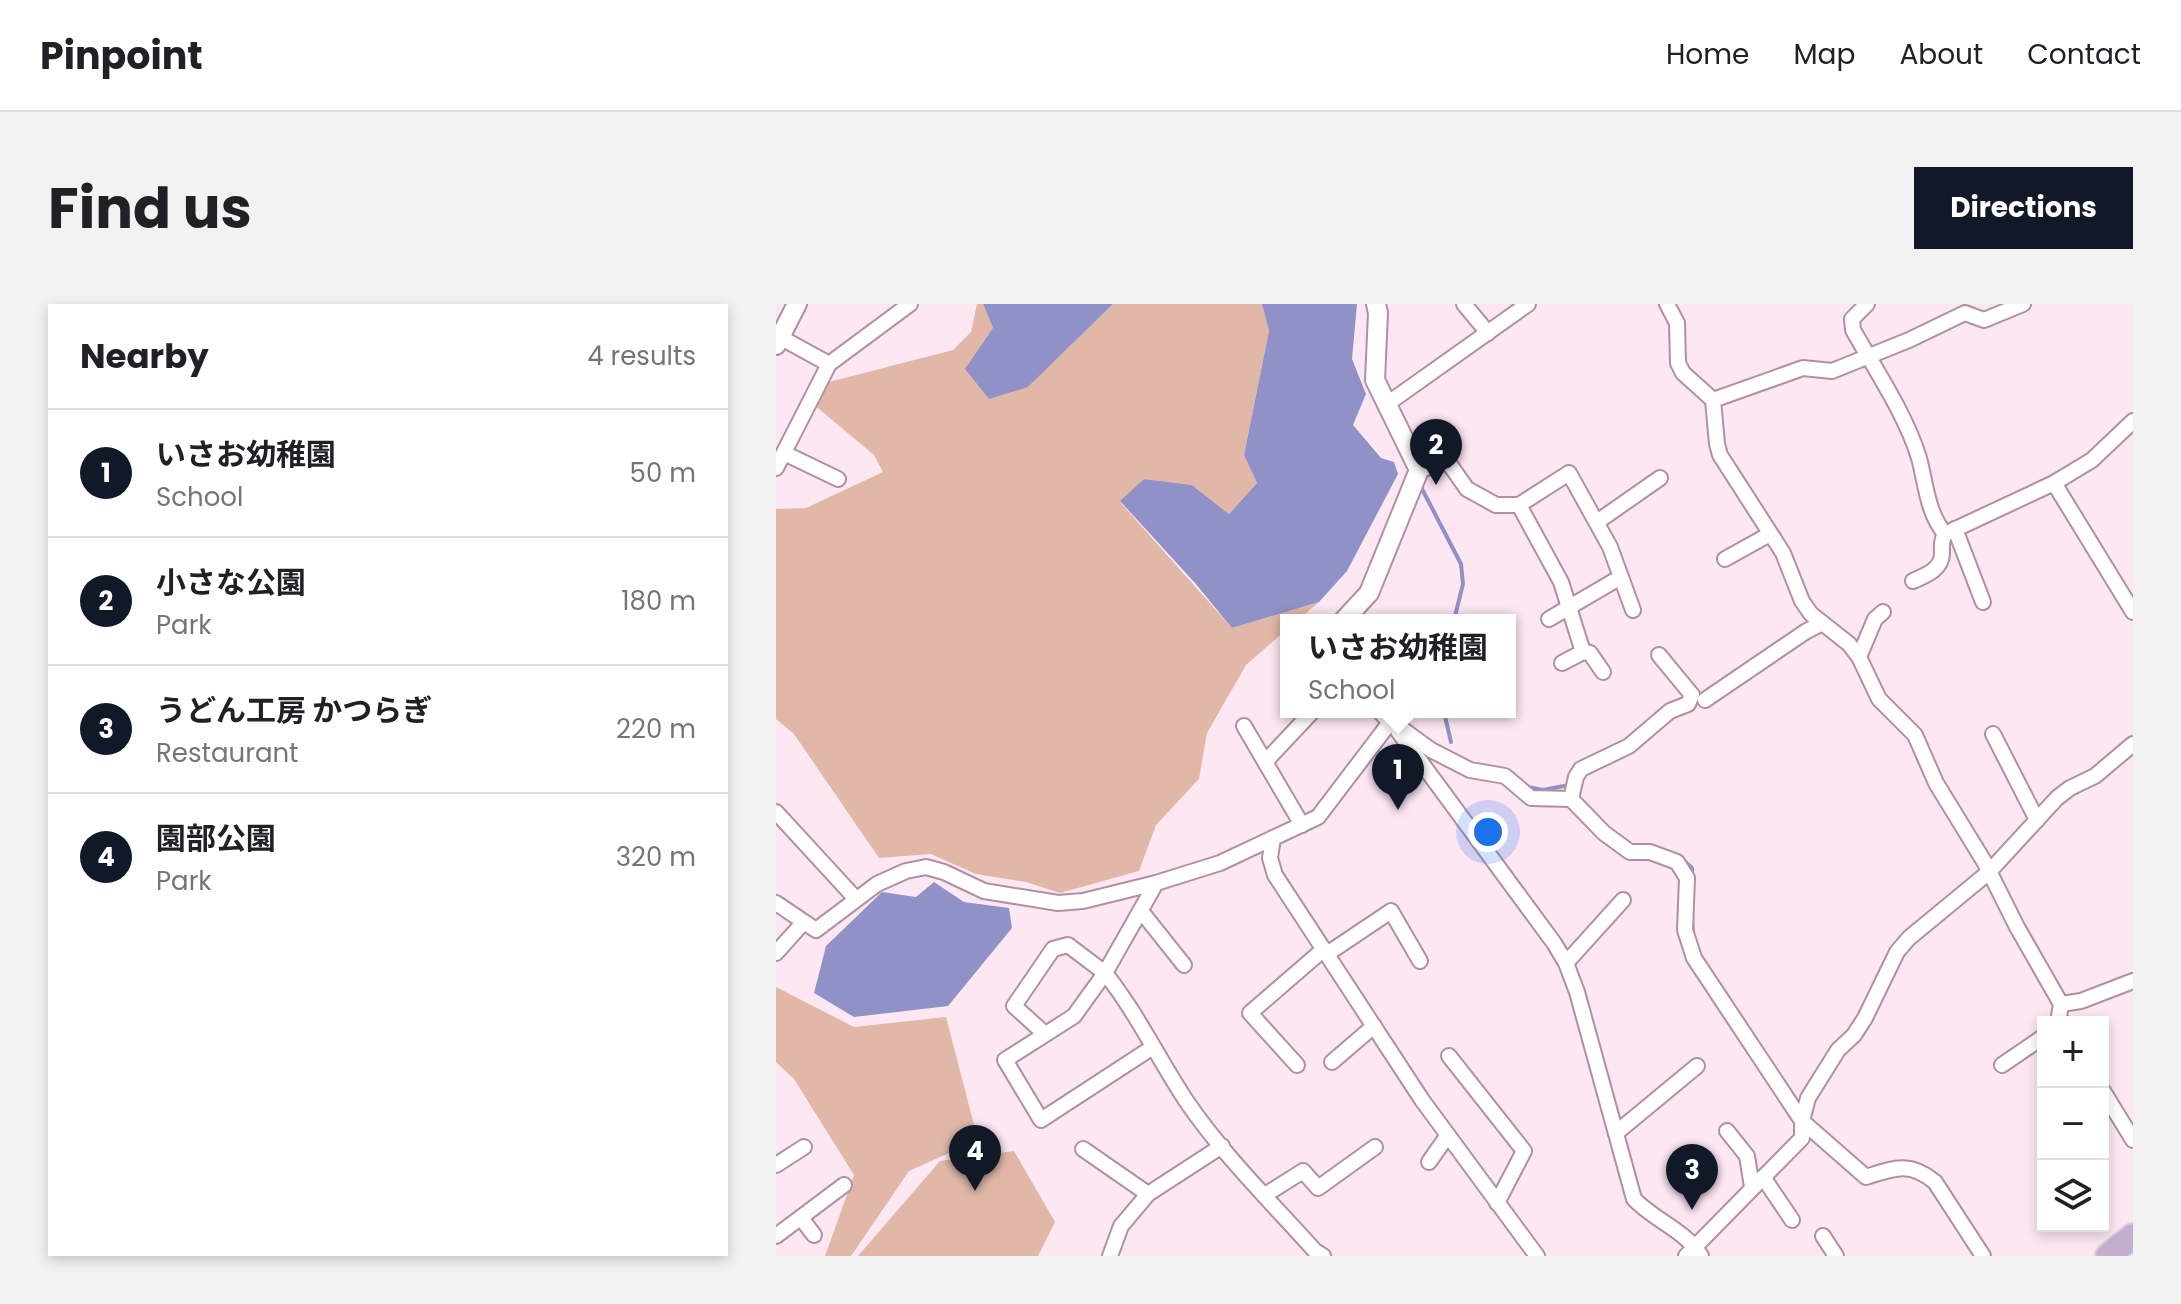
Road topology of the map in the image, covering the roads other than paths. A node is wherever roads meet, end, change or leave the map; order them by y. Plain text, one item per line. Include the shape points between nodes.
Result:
1 (797, 304) edge
2 (910, 304) edge
3 (1376, 304) edge
4 (1464, 304) edge
5 (1528, 304) edge
6 (1667, 304) edge
7 (1867, 304) edge
8 (2023, 304) edge
9 (1488, 333) junction
10 (777, 339) edge
11 (1868, 356) junction
12 (829, 364) junction
13 (1713, 400) junction
14 (1387, 404) junction
15 (2133, 421) edge
16 (784, 453) junction
17 (776, 468) edge
18 (1419, 470) junction
19 (1660, 478) dead end
20 (838, 479) dead end
21 (2054, 483) junction
22 (1519, 505) junction
23 (1597, 522) junction
24 (1950, 532) junction
25 (1770, 534) junction
26 (1725, 559) dead end
27 (1614, 581) dead end
28 (1913, 581) dead end
29 (1983, 602) dead end
30 (1569, 606) junction
31 (1633, 610) dead end
32 (1883, 612) dead end
33 (2133, 612) edge
34 (1350, 614) edge
35 (1549, 619) dead end
36 (1822, 623) junction
37 (1583, 652) junction
38 (1659, 655) dead end
39 (1859, 657) junction
40 (1562, 663) dead end
41 (1603, 672) dead end
42 (1705, 700) dead end
43 (1306, 718) edge
44 (1386, 718) edge
45 (1388, 718) edge
46 (1388, 718) edge
47 (1244, 726) dead end
48 (1993, 734) dead end
49 (2133, 744) edge
50 (1265, 762) junction
51 (1571, 799) junction
52 (776, 812) edge
53 (2037, 820) junction
54 (1302, 825) junction
55 (1273, 838) junction
56 (1989, 872) junction
57 (1156, 883) junction
58 (856, 899) junction
59 (1623, 900) dead end
60 (776, 903) edge
61 (1141, 911) junction
62 (803, 923) junction
63 (1326, 951) junction
64 (776, 953) edge
65 (1420, 961) dead end
66 (1566, 963) junction
67 (1184, 965) dead end
68 (1105, 973) junction
69 (2133, 981) edge
70 (2061, 1004) junction
71 (2059, 1016) edge
72 (1374, 1026) junction
73 (1045, 1034) junction
74 (2037, 1041) edge
75 (1153, 1047) junction
76 (1449, 1056) dead end
77 (1332, 1062) dead end
78 (1297, 1065) dead end
79 (2002, 1065) dead end
80 (1697, 1066) dead end
81 (2109, 1101) edge
82 (1802, 1121) junction
83 (1727, 1131) dead end
84 (1616, 1133) junction
85 (1448, 1135) junction
86 (2133, 1140) edge
87 (1222, 1146) junction
88 (804, 1147) dead end
89 (1375, 1147) dead end
90 (1083, 1149) dead end
91 (1429, 1162) dead end
92 (776, 1165) edge
93 (1758, 1182) junction
94 (844, 1185) dead end
95 (1148, 1194) junction
96 (1265, 1195) junction
97 (1497, 1203) junction
98 (801, 1218) junction
99 (1792, 1220) dead end
100 (814, 1235) dead end
101 (776, 1236) edge
102 (1823, 1236) dead end
103 (2133, 1236) edge
104 (1694, 1253) edge
105 (1110, 1256) edge
106 (1323, 1256) edge
107 (1537, 1256) edge
108 (1836, 1256) edge
109 (1983, 1256) edge
110 (2108, 1256) edge

1 - 10 street
2 - 12 street
3 - 14 street via 1375,380
4 - 9 street
5 - 9 street
6 - 13 street via 1677,323 1678,363
7 - 11 street via 1852,319
8 - 11 street via 1984,320 1965,313
9 - 14 street
10 - 12 street
11 - 13 street via 1832,371 1803,368
11 - 24 street via 1918,457 1924,492
12 - 16 street
13 - 25 street via 1720,455
14 - 18 street
15 - 21 street via 2092,460
16 - 17 street
16 - 20 street
18 - 22 street via 1448,462 1467,489 1496,505
18 - 34 street via 1369,593
19 - 23 street
21 - 24 street
21 - 33 street
22 - 23 street via 1569,473
22 - 30 street
23 - 31 street
24 - 28 street via 1942,539 1942,560 1935,570
24 - 29 street
25 - 26 street
25 - 36 street via 1802,601
27 - 30 street
30 - 35 street
30 - 37 street
32 - 39 street
36 - 39 street
36 - 42 street
37 - 40 street
37 - 41 street via 1590,653
38 - 51 street via 1692,695 1688,704 1670,711 1629,746 1581,769
39 - 56 street via 1879,699 1915,735 1936,783
43 - 50 street
44 - 54 street via 1318,817
45 - 51 street via 1431,750 1470,770 1505,776 1531,798
46 - 66 street
47 - 50 street
48 - 53 street
49 - 53 street via 2095,776 2057,798
50 - 54 street
51 - 82 street via 1630,852 1663,856 1684,869 1685,930 1694,958
52 - 58 street
53 - 56 street
54 - 55 street
55 - 57 street via 1220,863
55 - 63 street via 1270,858 1275,875
56 - 70 street
56 - 82 street via 1897,952 1865,1018 1808,1098
57 - 58 street via 1058,903 984,891 926,867 877,884
57 - 61 street
58 - 62 street via 816,930
59 - 66 street
60 - 62 street
61 - 67 street
61 - 68 street
62 - 64 street
63 - 65 street via 1391,911
63 - 72 street
63 - 78 street via 1250,1013
66 - 84 street
68 - 73 street via 1074,1016
68 - 73 street via 1068,945 1053,949 1014,1006
68 - 75 street
69 - 70 street
70 - 71 street
72 - 77 street
72 - 85 street
73 - 75 street via 1005,1060 1041,1120
74 - 79 street
75 - 87 street
76 - 97 street via 1524,1151
80 - 84 street
81 - 86 street
82 - 93 street via 1802,1138
82 - 109 street via 1866,1177 1896,1167 1929,1177
83 - 93 street via 1747,1156
84 - 104 street via 1634,1199
85 - 91 street
85 - 97 street
87 - 95 street
87 - 96 street
88 - 92 street
89 - 96 street via 1318,1188 1303,1171
90 - 95 street
93 - 99 street
93 - 104 street
94 - 98 street
95 - 105 street via 1121,1226
96 - 106 street
97 - 107 street
98 - 100 street
98 - 101 street
102 - 108 street
103 - 110 main road

